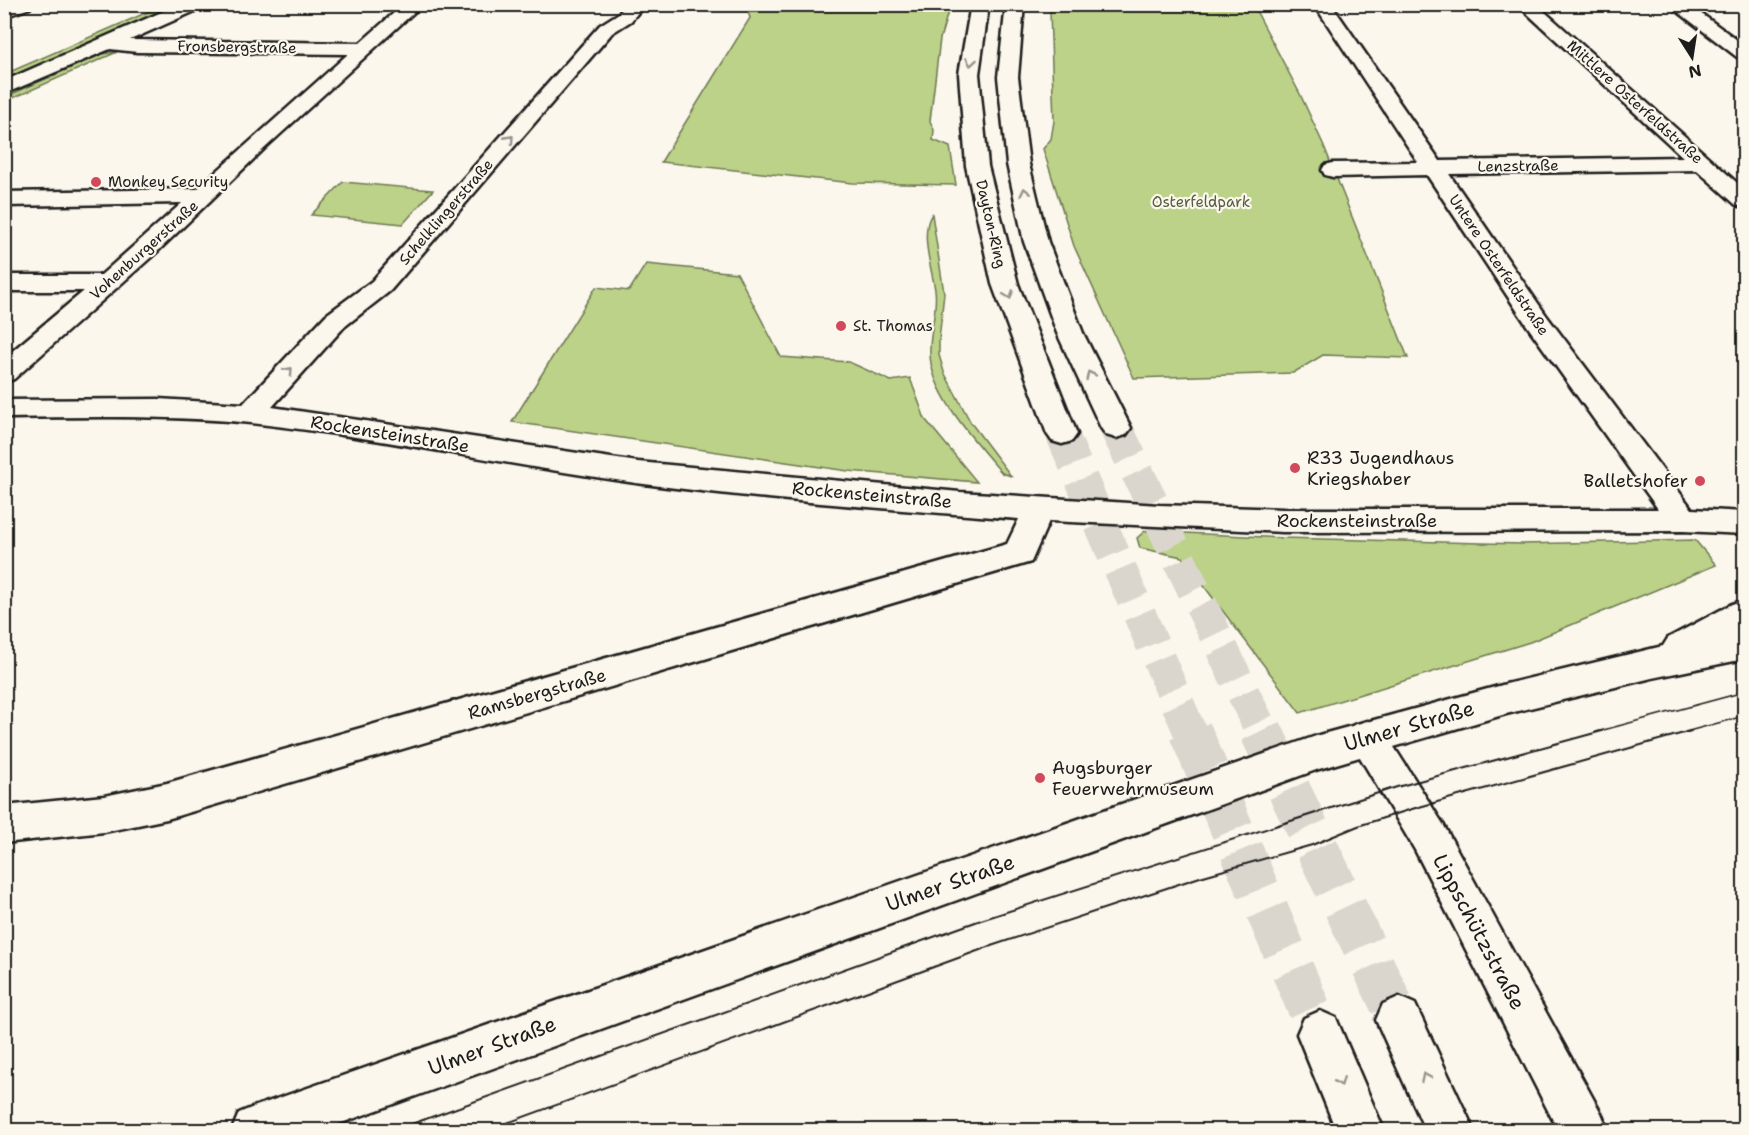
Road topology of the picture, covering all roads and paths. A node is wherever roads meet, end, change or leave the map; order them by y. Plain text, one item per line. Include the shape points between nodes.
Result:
1 (24, 4) edge
2 (196, 4) edge
3 (415, 4) edge
4 (637, 4) edge
5 (980, 4) edge
6 (1016, 4) edge
7 (1322, 4) edge
8 (1525, 4) edge
9 (1676, 4) edge
10 (4, 12) edge
11 (109, 43) junction
12 (366, 49) junction
13 (1744, 53) edge
14 (4, 88) edge
15 (1703, 164) junction
16 (1433, 166) junction
17 (1333, 170) dead end
18 (203, 196) junction
19 (4, 199) edge
20 (1744, 200) edge
21 (4, 283) edge
22 (108, 283) junction
23 (4, 374) edge
24 (4, 409) edge
25 (250, 414) junction
26 (1116, 428) tunnel mouth
27 (1062, 434) tunnel mouth
28 (1039, 509) junction
29 (1683, 520) junction
30 (1744, 523) edge
31 (1744, 613) edge
32 (1744, 645) edge
33 (1652, 663) junction
34 (1366, 737) junction
35 (4, 825) edge
36 (1399, 1020) tunnel mouth
37 (1320, 1034) tunnel mouth
38 (255, 1131) edge
39 (1360, 1131) edge
40 (1450, 1131) edge
41 (1584, 1131) edge

1 - 10 main road
2 - 11 main road
3 - 12 main road, Vohenburgerstraße
25 -> 4 main road, Schelklingerstraße via 335,321 381,286 606,29
5 -> 27 main road, Dayton-Ring via 969,74 977,166 1005,284
26 -> 6 main road via 1059,306 1034,231 1018,164 1008,77
7 - 16 main road, Untere Osterfeldstraße
8 - 15 main road, Mittlere Osterfeldstraße
9 - 13 main road
11 - 12 main road, Fronsbergstraße
11 - 14 main road
12 - 18 main road, Vohenburgerstraße
15 - 16 main road, Lenzstraße
15 - 20 main road, Mittlere Osterfeldstraße
16 - 17 main road, Lenzstraße
16 - 29 main road, Untere Osterfeldstraße via 1538,321
18 - 19 main road
18 - 22 main road, Vohenburgerstraße
21 - 22 main road
22 - 23 main road, Vohenburgerstraße
24 - 25 main road, Rockensteinstraße via 160,408
25 - 28 main road, Rockensteinstraße via 687,478
28 - 29 main road, Rockensteinstraße via 1300,521
28 - 35 main road, Ramsbergstraße via 1019,553 167,801 104,814
29 - 30 main road, Rockensteinstraße
31 - 33 main road, Ulmer Straße
32 - 33 main road, Ulmer Straße
33 - 34 main road, Ulmer Straße
34 - 38 main road, Ulmer Straße via 1265,769
34 - 41 main road, Lippschützstraße via 1429,837
40 -> 36 main road
37 -> 39 main road

